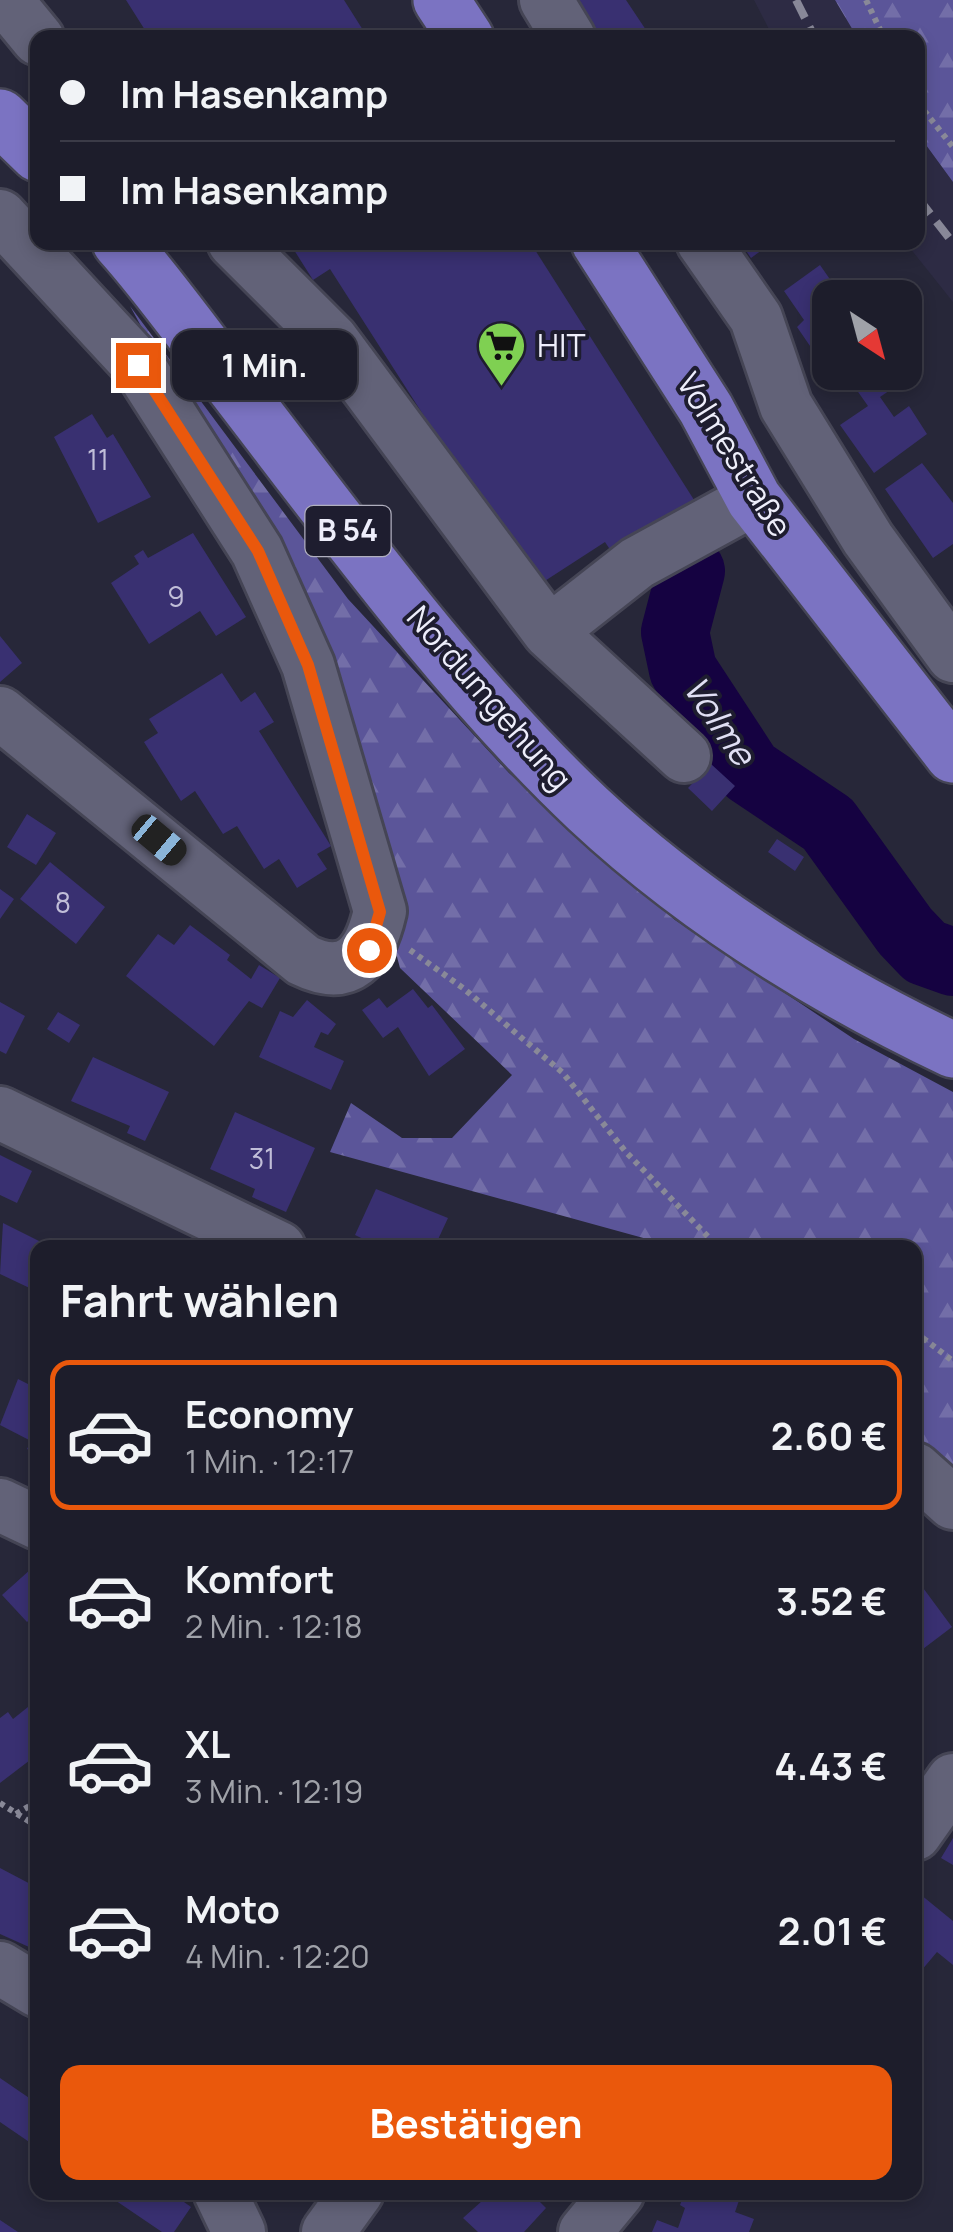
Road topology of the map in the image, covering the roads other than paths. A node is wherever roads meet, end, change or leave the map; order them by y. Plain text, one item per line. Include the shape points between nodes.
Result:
1 (6, 0) edge
2 (441, 0) edge
3 (546, 0) edge
4 (31, 30) edge
5 (461, 30) edge
6 (564, 30) edge
7 (0, 117) edge
8 (30, 146) edge
9 (0, 216) edge
10 (30, 248) edge
11 (31, 250) edge
12 (126, 250) edge
13 (242, 250) edge
14 (604, 250) edge
15 (671, 250) edge
16 (708, 250) edge
17 (768, 359) junction
18 (754, 499) junction
19 (548, 632) junction
20 (953, 656) edge
21 (0, 714) edge
22 (953, 755) edge
23 (684, 756) dead end
24 (953, 1050) edge
25 (0, 1113) edge
26 (262, 1240) edge
27 (922, 1475) edge
28 (953, 1503) edge
29 (0, 1506) edge
30 (30, 1519) edge
31 (953, 1780) edge
32 (922, 1824) edge
33 (0, 1968) edge
34 (30, 1986) edge
35 (224, 2200) edge
36 (351, 2200) edge
37 (611, 2200) edge
38 (240, 2232) edge
39 (328, 2232) edge
40 (585, 2232) edge

1 - 4 street
2 - 5 main road
3 - 6 street
7 - 8 main road
9 - 10 street
11 - 21 street via 138,365 258,551 308,665 380,912 369,950 347,968 303,960
12 - 24 main road, Nordumgehung / B 54 via 448,657 588,809 699,900 870,1010
13 - 19 street via 332,340
14 - 18 main road, Volmestraße via 706,409
15 - 17 street
16 - 17 street via 756,318
17 - 20 street via 786,406 858,522
18 - 19 street via 638,564
18 - 22 main road, Volmestraße
19 - 23 street
25 - 26 street
27 - 28 street
29 - 30 street
31 - 32 street
33 - 34 street
35 - 38 street
36 - 39 street
37 - 40 street

